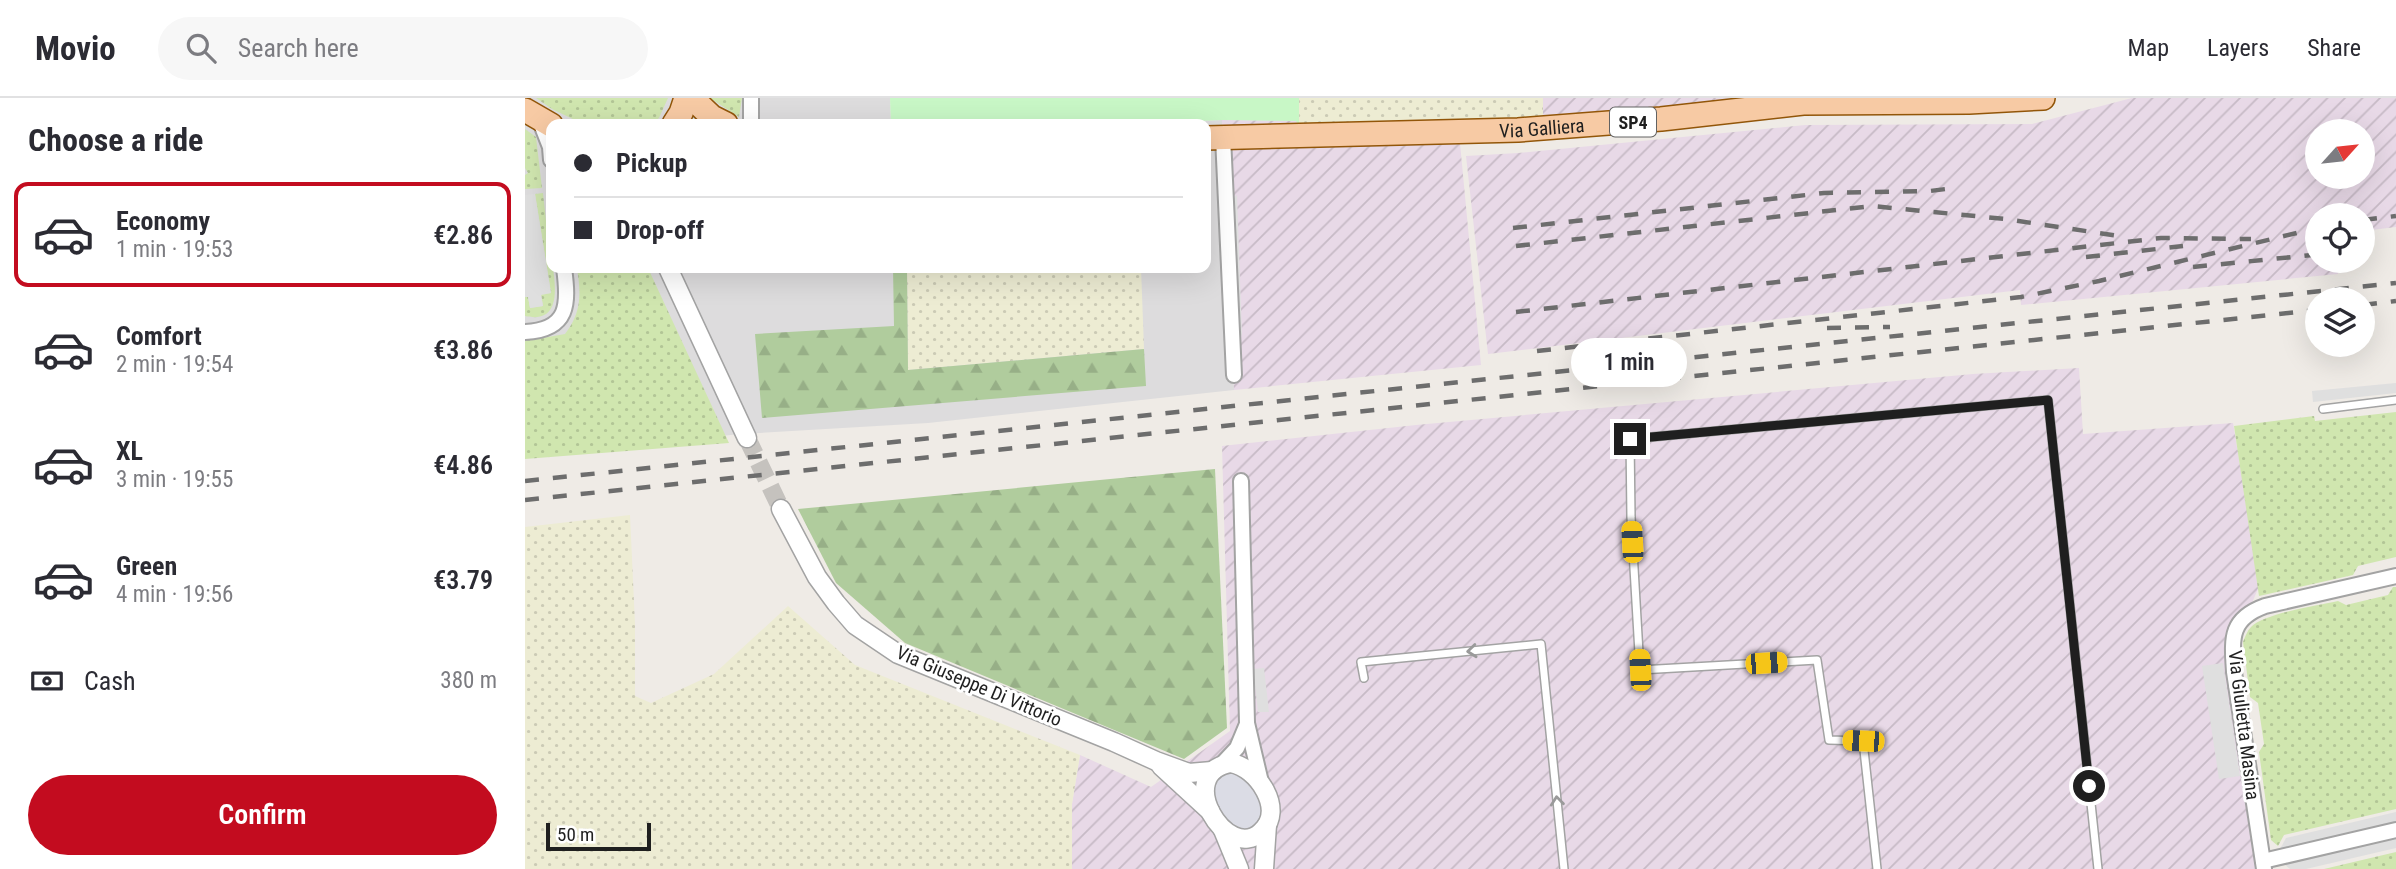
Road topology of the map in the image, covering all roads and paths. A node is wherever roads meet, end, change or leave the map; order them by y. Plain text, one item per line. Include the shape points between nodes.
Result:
1 (686, 98) edge
2 (692, 98) edge
3 (751, 98) edge
4 (2043, 98) edge
5 (538, 117) edge
6 (677, 119) edge
7 (716, 119) edge
8 (751, 119) dead end
9 (546, 137) edge
10 (1214, 137) edge
11 (564, 273) edge
12 (670, 273) edge
13 (525, 332) edge
14 (1234, 375) dead end
15 (2396, 400) edge
16 (2323, 409) dead end
17 (747, 438) tunnel mouth
18 (1241, 481) dead end
19 (781, 509) tunnel mouth
20 (2396, 576) edge
21 (1364, 678) dead end
22 (1247, 723) junction
23 (1156, 761) junction
24 (1217, 767) junction
25 (1261, 782) junction
26 (1210, 811) junction
27 (1268, 825) junction
28 (1223, 830) junction
29 (2396, 830) edge
30 (2263, 865) edge
31 (1239, 869) edge
32 (1263, 869) edge
33 (1565, 869) edge
34 (1877, 869) edge
35 (2098, 869) edge

1 - 6 main road
2 - 7 main road
3 - 8 street
4 - 10 main road, Via Galliera / SP4 via 1803,103 1518,130
5 - 9 street
10 - 14 street
11 - 13 street via 567,302 559,320 549,328
12 - 17 street
15 - 16 lane
18 - 22 street
19 - 23 street, Via Giuseppe Di Vittorio via 836,604 855,625 898,654
20 - 30 street, Via Giulietta Masina via 2265,606 2249,612 2236,626 2234,672
33 -> 21 lane via 1541,644 1361,662
22 - 24 street via 1237,748
22 - 25 street
23 - 24 street, Via Giuseppe Di Vittorio via 1189,773
23 - 26 street, Via Giuseppe Di Vittorio
24 - 25 street, Via Giuseppe Di Vittorio via 1241,764
24 - 26 street via 1205,788
25 - 27 street via 1269,802
26 - 28 street, Via Giuseppe Di Vittorio
27 - 28 street via 1249,838
27 - 32 street
28 - 31 street, Via Giuseppe Di Vittorio
29 - 30 street
34 - 35 lane via 1863,741 1829,740 1817,660 1640,670 1630,439 2048,400

